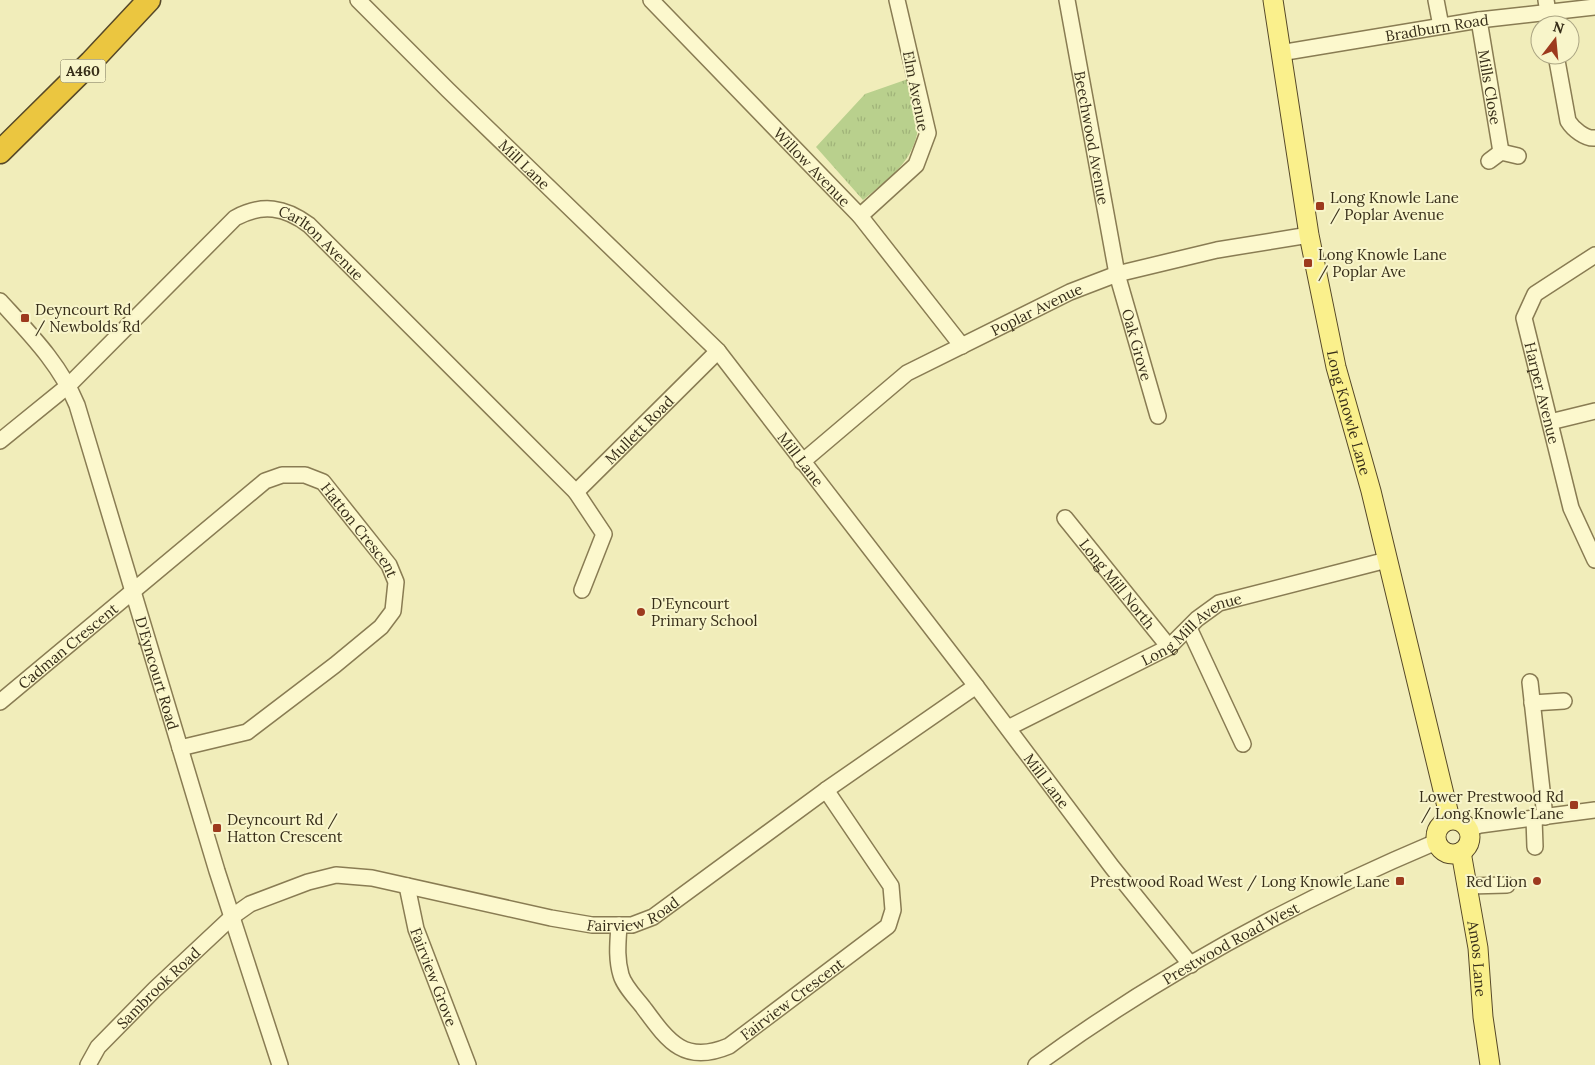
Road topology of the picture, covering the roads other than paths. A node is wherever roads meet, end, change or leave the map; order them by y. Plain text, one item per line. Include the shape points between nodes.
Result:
1 (150, 0) edge
2 (358, 0) edge
3 (651, 0) edge
4 (897, 0) edge
5 (1067, 0) edge
6 (1273, 0) edge
7 (1436, 0) edge
8 (1595, 7) edge
9 (1548, 12) edge
10 (1479, 20) junction
11 (1441, 26) junction
12 (1280, 53) junction
13 (1558, 65) edge
14 (1595, 138) edge
15 (0, 152) edge
16 (1518, 156) dead end
17 (860, 216) junction
18 (1309, 235) junction
19 (1595, 255) edge
20 (1117, 274) junction
21 (0, 301) edge
22 (962, 346) junction
23 (718, 351) junction
24 (69, 385) junction
25 (1595, 410) edge
26 (1158, 416) dead end
27 (1550, 422) junction
28 (0, 441) edge
29 (802, 462) junction
30 (576, 492) junction
31 (1066, 518) dead end
32 (1387, 560) junction
33 (1595, 560) edge
34 (582, 590) dead end
35 (134, 591) junction
36 (1189, 628) junction
37 (1169, 647) junction
38 (1530, 682) dead end
39 (976, 686) junction
40 (1564, 701) dead end
41 (0, 702) edge
42 (1532, 703) junction
43 (1008, 728) junction
44 (1243, 744) dead end
45 (180, 748) junction
46 (826, 790) junction
47 (1595, 810) edge
48 (1540, 818) junction
49 (1450, 819) junction
50 (1469, 830) junction
51 (1436, 842) junction
52 (1535, 847) dead end
53 (1461, 852) junction
54 (1507, 885) dead end
55 (407, 886) junction
56 (1468, 886) junction
57 (233, 916) junction
58 (619, 925) junction
59 (1191, 965) junction
60 (690, 1060) edge
61 (88, 1065) edge
62 (280, 1065) edge
63 (468, 1065) edge
64 (1036, 1065) edge
65 (1490, 1065) edge

1 - 15 highway, A460
2 - 23 street, Mill Lane
3 - 17 street, Willow Avenue
4 - 17 street, Elm Avenue via 928,133 916,165
5 - 20 street, Beechwood Avenue
6 - 12 main road, Long Knowle Lane
7 - 11 street
8 - 9 street, Bradburn Road
9 - 10 street, Bradburn Road
10 - 11 street, Bradburn Road
10 - 16 street, Mills Close via 1495,156
11 - 12 street, Bradburn Road
12 - 18 main road, Long Knowle Lane
13 - 14 street via 1568,121 1572,128 1591,139
17 - 22 street, Willow Avenue
18 - 20 street, Poplar Avenue via 1217,250
18 - 32 main road, Long Knowle Lane via 1336,367
19 - 27 street, Harper Avenue via 1535,294 1524,318
20 - 22 street, Poplar Avenue via 1070,292
20 - 26 street, Oak Grove
21 - 24 street, D'Eyncourt Road via 56,365
22 - 29 street, Poplar Avenue via 907,373
23 - 29 street, Mill Lane
23 - 30 street, Mullett Road
24 - 28 street, Carlton Avenue
24 - 30 street, Carlton Avenue via 235,218 255,210 292,213 309,225
24 - 35 street, D'Eyncourt Road
25 - 27 street
27 - 33 street, Harper Avenue via 1571,508
29 - 39 street, Mill Lane
30 - 34 street via 604,534
31 - 37 street, Long Mill North
32 - 36 street, Long Mill Avenue via 1219,603
32 - 49 main road, Long Knowle Lane
35 - 41 street, Cadman Crescent
35 - 45 street, D'Eyncourt Road
35 - 45 street, Hatton Crescent via 264,481 282,475 305,475 323,482 389,565 396,582 393,612 381,628 335,665 247,732
36 - 37 street, Long Mill Avenue
36 - 44 street
37 - 43 street, Long Mill Avenue
38 - 42 street
39 - 43 street, Mill Lane
39 - 46 street, Fairview Road
40 - 42 street
42 - 48 street
43 - 59 street, Mill Lane via 1112,867
45 - 57 street, D'Eyncourt Road
46 - 58 street, Fairview Road via 653,917 632,925
46 - 60 street, Fairview Crescent via 891,886 893,910 888,926 729,1046
47 - 48 street
48 - 50 street via 1480,825
48 - 52 street
49 - 50 main road via 1460,821
49 - 51 main road via 1439,826
50 - 53 main road via 1469,844
51 - 53 main road via 1446,853
51 - 59 street, Prestwood Road West via 1322,893
53 - 56 main road, Amos Lane
54 - 56 street
55 - 57 street, Fairview Road via 372,878 336,876 308,882 250,904
55 - 58 street, Fairview Road via 552,918 592,925
55 - 63 street, Fairview Grove via 416,929
56 - 65 main road, Amos Lane
57 - 61 street, Sambrook Road via 155,989 98,1048
57 - 62 street, D'Eyncourt Road
58 - 60 street, Fairview Crescent via 617,953 622,978 665,1038
59 - 64 street, Prestwood Road West

